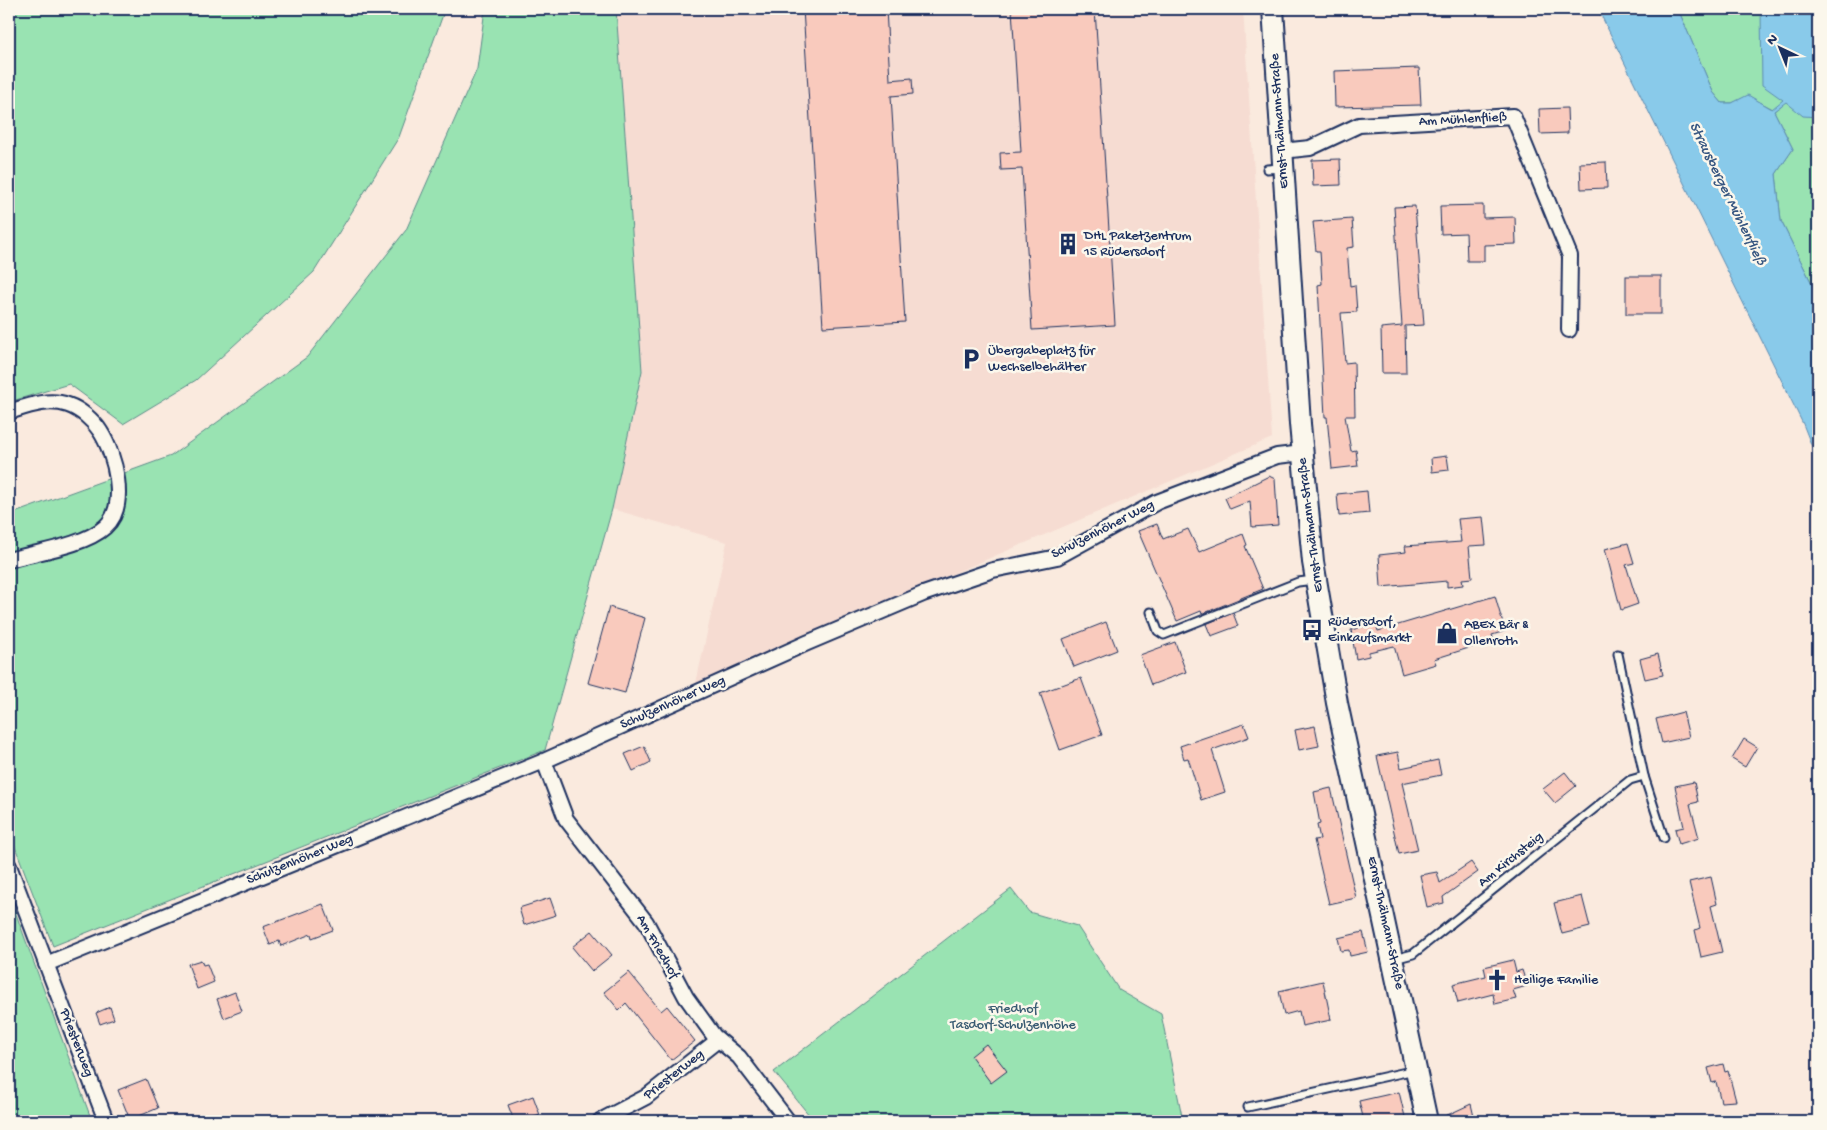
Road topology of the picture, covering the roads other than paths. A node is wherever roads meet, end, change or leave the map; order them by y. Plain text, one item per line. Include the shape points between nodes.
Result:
1 (1273, 9) edge
2 (1277, 163) junction
3 (1569, 330) dead end
4 (9, 412) edge
5 (1302, 453) junction
6 (9, 560) edge
7 (1316, 580) junction
8 (1151, 612) dead end
9 (1618, 654) dead end
10 (544, 761) junction
11 (1644, 776) junction
12 (1664, 838) dead end
13 (9, 866) edge
14 (1392, 960) junction
15 (46, 964) junction
16 (718, 1040) junction
17 (1416, 1070) junction
18 (1248, 1107) dead end
19 (106, 1121) edge
20 (600, 1121) edge
21 (788, 1121) edge
22 (1427, 1121) edge

1 - 2 main road, Ernst-Thälmann-Straße
2 - 3 street, Am Mühlenfließ via 1359,125 1513,116 1570,256
2 - 5 main road, Ernst-Thälmann-Straße
4 - 6 street via 32,404 55,402 83,413 100,430 110,453 119,490 117,508 107,526 87,539
5 - 7 main road, Ernst-Thälmann-Straße
5 - 10 street, Schulzenhöher Weg via 1276,456 1157,502 1057,556 993,570 923,594
7 - 8 lane via 1298,582 1164,635 1158,631
7 - 14 main road, Ernst-Thälmann-Straße via 1337,703
9 - 11 lane
10 - 15 street, Schulzenhöher Weg
10 - 16 street, Am Friedhof via 566,819 646,922 686,997
11 - 12 lane
11 - 14 lane, Am Kirchsteig via 1630,780 1413,954
13 - 15 street, Priesterweg
14 - 17 main road, Ernst-Thälmann-Straße
15 - 19 street, Priesterweg
16 - 20 street, Priesterweg via 646,1098
16 - 21 street, Am Friedhof via 739,1057
17 - 18 lane
17 - 22 main road, Ernst-Thälmann-Straße

